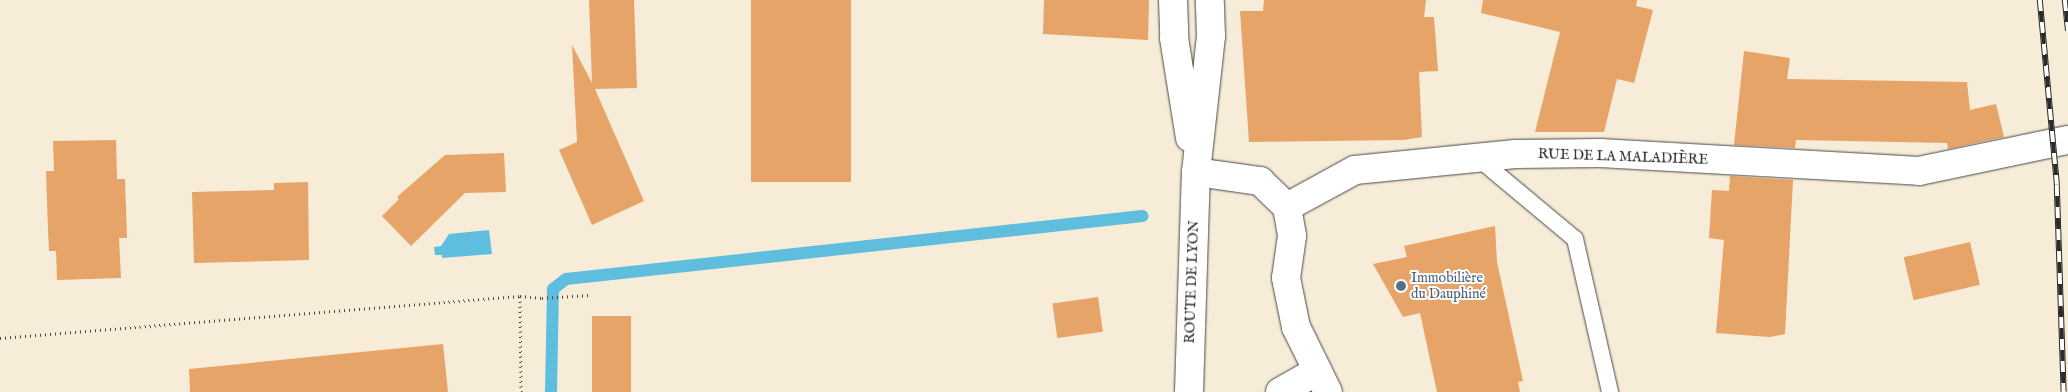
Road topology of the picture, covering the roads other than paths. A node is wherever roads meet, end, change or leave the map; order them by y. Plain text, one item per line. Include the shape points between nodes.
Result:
1 (1173, 0) edge
2 (1210, 0) edge
3 (2068, 140) edge
4 (1478, 158) junction
5 (1196, 172) junction
6 (1287, 207) junction
7 (1323, 381) edge
8 (1189, 392) edge
9 (1280, 392) edge
10 (1610, 392) edge

1 - 5 street via 1174,38
2 - 5 street via 1211,36
3 - 4 street, RUE DE LA MALADIÈRE via 1919,171 1600,153
4 - 6 street, RUE DE LA MALADIÈRE via 1355,170
4 - 10 lane via 1575,239
5 - 6 street via 1260,180
5 - 8 street, ROUTE DE LYON
6 - 7 street via 1292,236 1286,278 1296,327
7 - 9 street

